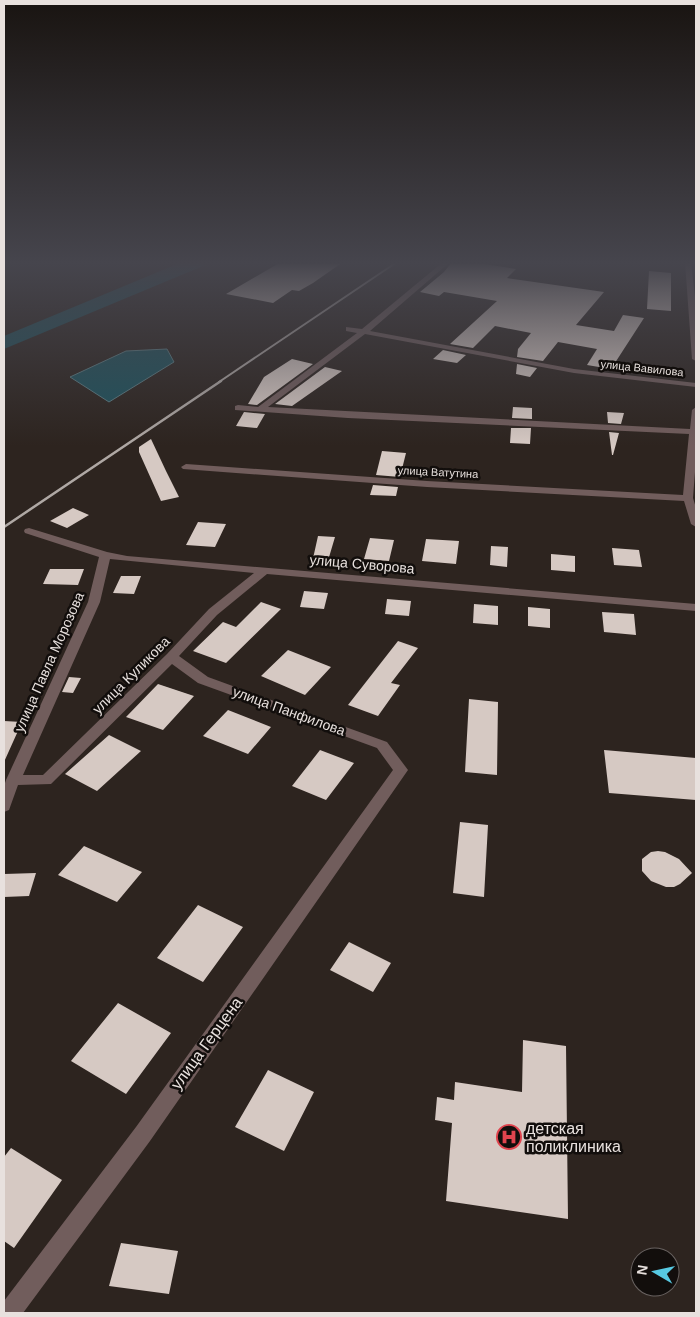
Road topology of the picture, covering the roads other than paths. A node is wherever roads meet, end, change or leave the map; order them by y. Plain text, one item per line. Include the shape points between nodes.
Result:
1 (374, 323) edge
2 (694, 323) edge
3 (349, 328) dead end
4 (364, 332) junction
5 (696, 359) edge
6 (696, 385) edge
7 (238, 408) dead end
8 (259, 410) junction
9 (696, 410) edge
10 (695, 432) junction
11 (186, 467) dead end
12 (688, 498) junction
13 (696, 524) edge
14 (29, 531) dead end
15 (105, 555) junction
16 (264, 571) junction
17 (696, 608) edge
18 (170, 657) junction
19 (401, 770) joint
20 (13, 780) junction
21 (4, 806) edge
22 (9, 1313) edge

1 - 4 street
2 - 5 street
3 - 4 street, улица Вавилова
4 - 6 street, улица Вавилова via 574,371
4 - 8 street
7 - 8 street
8 - 10 street
9 - 10 street
10 - 12 street
11 - 12 street, улица Ватутина
12 - 13 street
14 - 15 street, улица Суворова
15 - 16 street, улица Суворова
15 - 20 street, улица Павла Морозова via 94,602
16 - 17 street, улица Суворова
16 - 18 street, улица Куликова via 213,612
18 - 19 street, улица Панфилова via 203,680 382,745
18 - 20 street, улица Куликова via 46,780
19 - 22 street, улица Герцена via 143,1134
20 - 21 street, улица Павла Морозова

